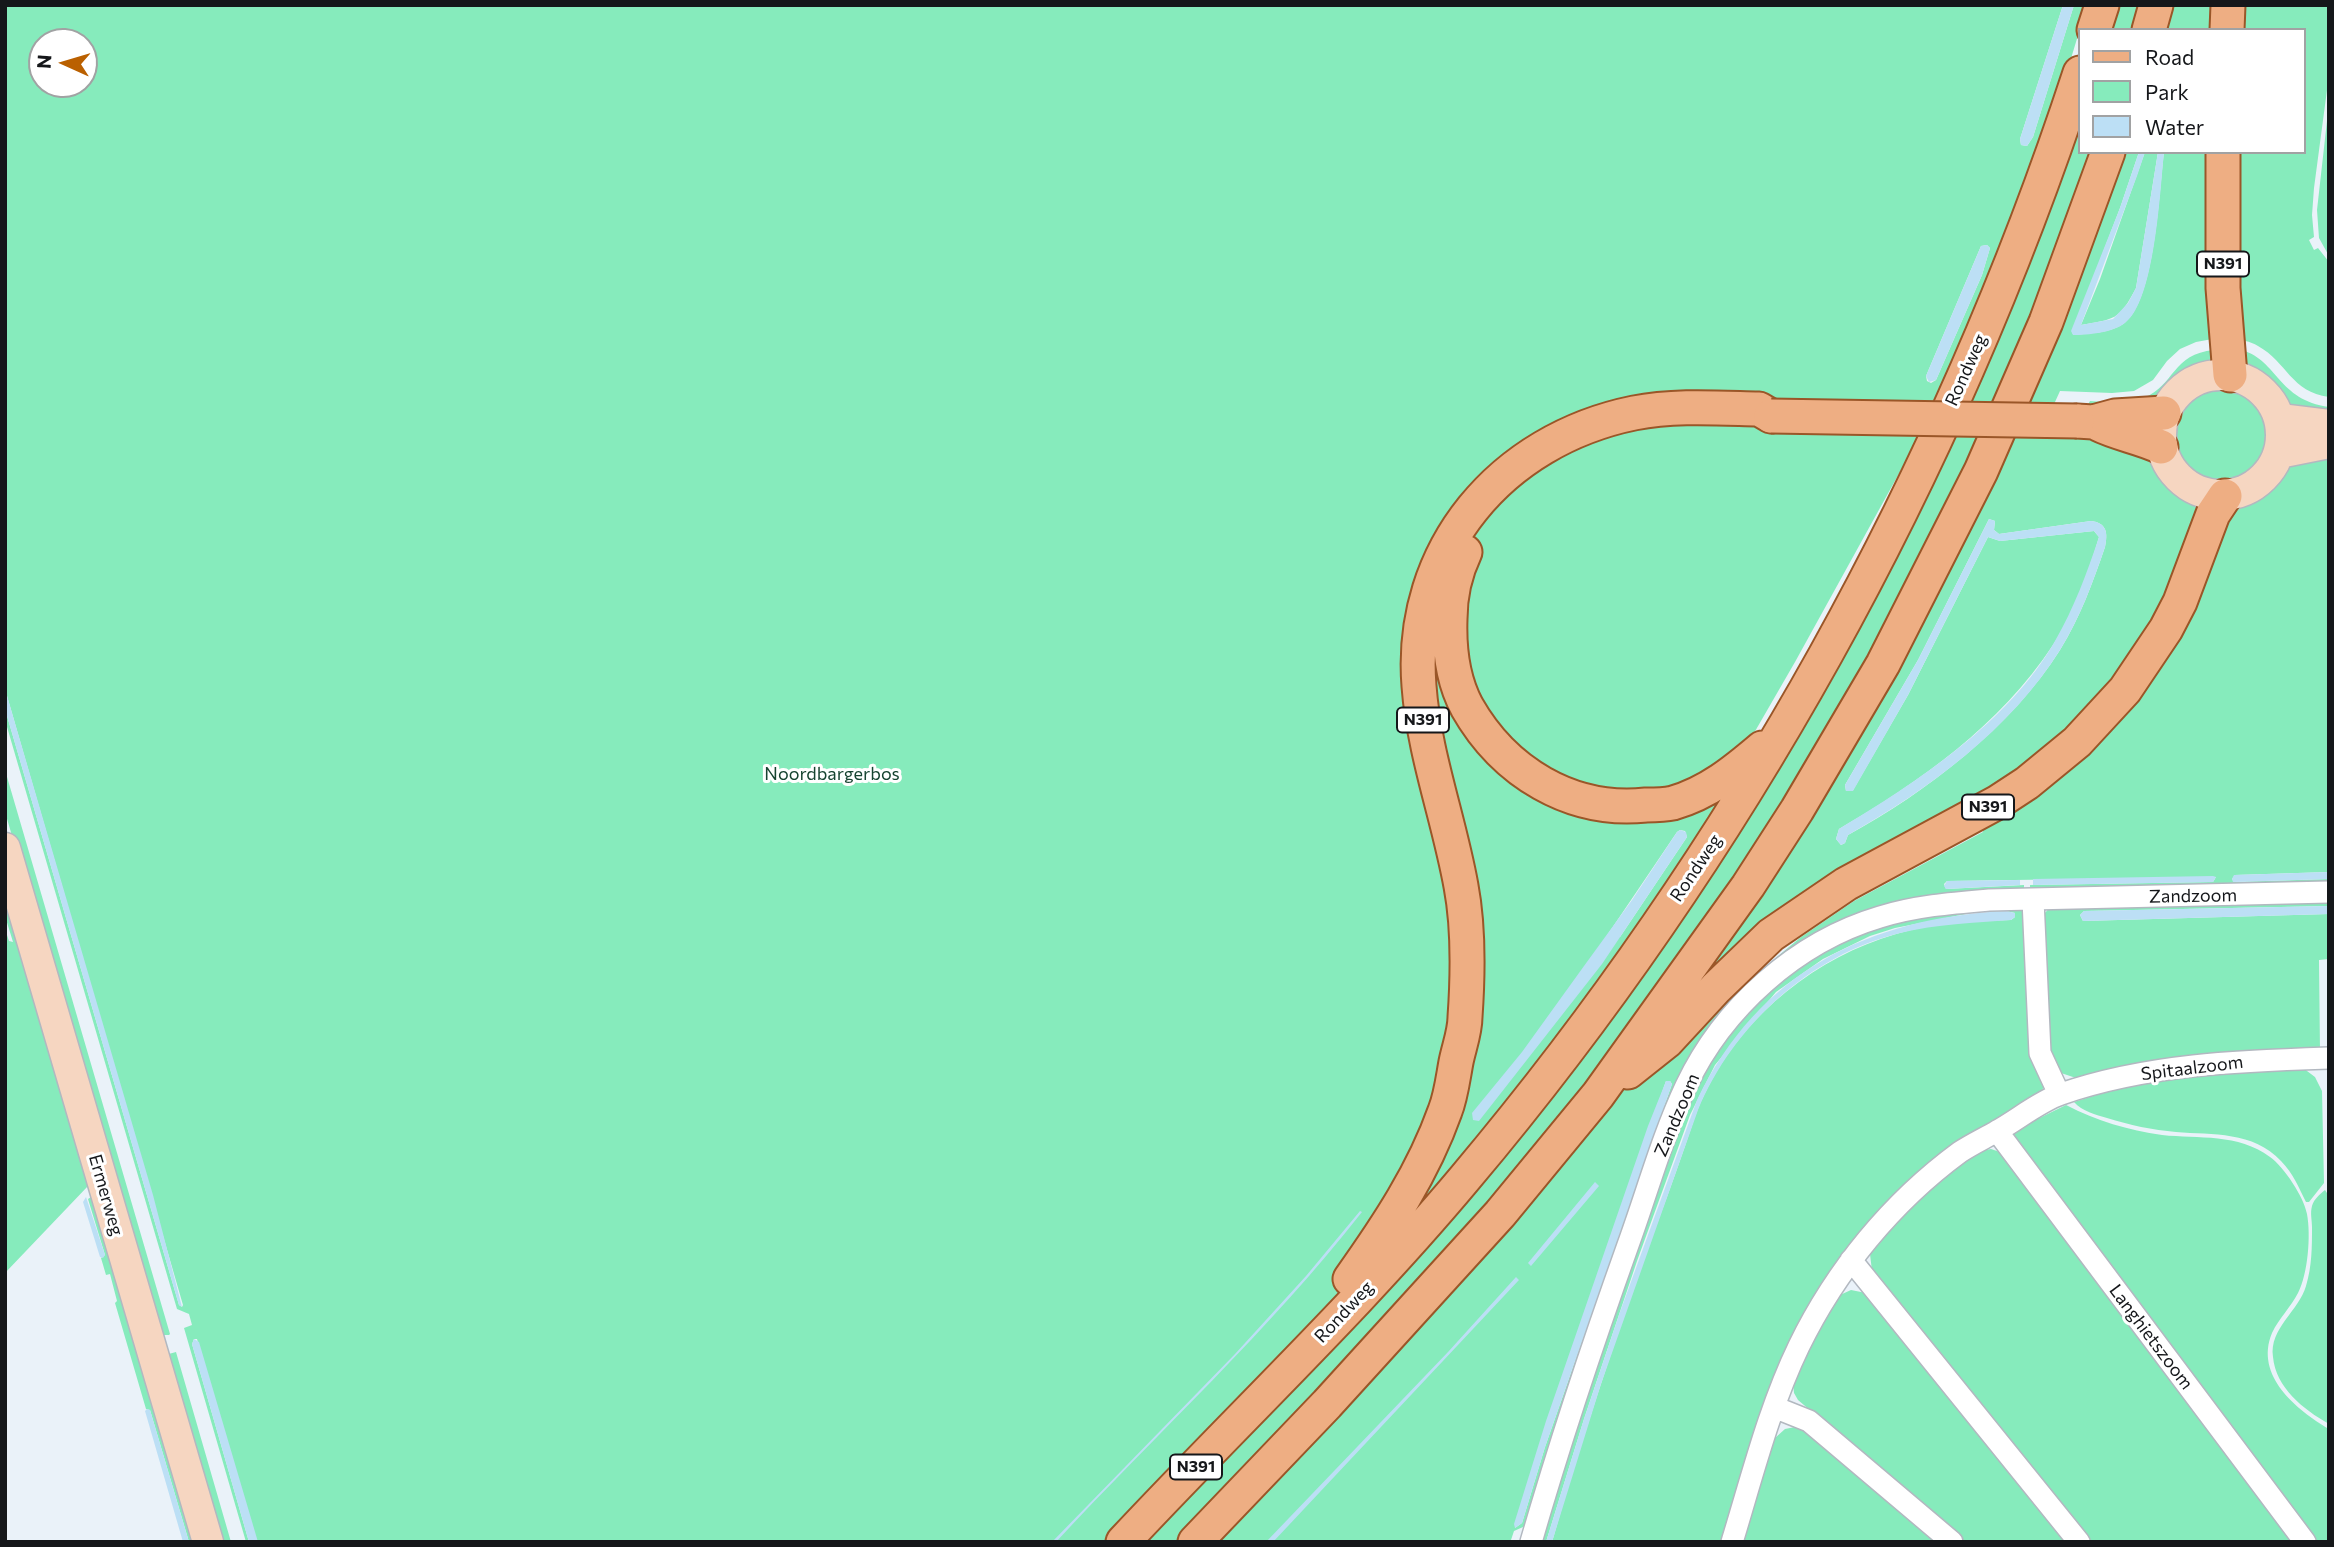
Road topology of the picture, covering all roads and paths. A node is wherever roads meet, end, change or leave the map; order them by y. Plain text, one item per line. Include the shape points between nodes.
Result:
1 (2102, 5) edge
2 (2156, 5) edge
3 (2228, 5) edge
4 (2095, 28) edge
5 (2150, 28) edge
6 (2227, 28) edge
7 (2078, 79) edge
8 (2107, 154) edge
9 (2223, 154) edge
10 (2230, 375) junction
11 (2164, 413) junction
12 (1761, 416) junction
13 (2280, 419) junction
14 (2085, 422) junction
15 (2329, 425) edge
16 (2329, 443) edge
17 (2161, 446) junction
18 (2279, 453) junction
19 (2225, 496) junction
20 (1785, 727) junction
21 (5, 848) edge
22 (2329, 892) edge
23 (2033, 900) junction
24 (2328, 1058) edge
25 (2329, 1070) edge
26 (2059, 1094) junction
27 (1598, 1095) junction
28 (1997, 1131) junction
29 (1851, 1260) junction
30 (1269, 1392) junction
31 (1774, 1407) junction
32 (208, 1542) edge
33 (1123, 1542) edge
34 (1195, 1542) edge
35 (1531, 1542) edge
36 (1731, 1542) edge
37 (1952, 1542) edge
38 (2079, 1542) edge
39 (2305, 1542) edge

1 - 4 main road
2 - 5 main road
3 - 6 main road
7 - 20 main road, Rondweg / N391 via 2002,289 1936,440
8 - 27 main road, N391 via 2046,322 1981,471 1883,664 1748,886
9 - 10 main road, N391 via 2222,288
10 - 11 street via 2190,382
10 - 13 street via 2257,386
11 - 14 main road, N391
11 - 17 street
12 - 14 main road, N391, bridge
12 - 20 main road, N391 via 1632,430 1537,469 1508,492 1483,521 1460,561 1450,609 1450,637 1466,705 1496,747 1526,775 1577,800 1624,808 1671,803 1704,792 1735,772
12 - 30 main road, N391 via 1668,408 1634,413 1572,433 1520,462 1486,492 1441,558 1419,633 1419,685 1430,755 1462,890 1465,1020 1446,1110 1407,1195
13 - 15 street
13 - 18 street
14 - 17 main road, N391
16 - 18 street
17 - 19 street via 2177,478 2208,495
18 - 19 street via 2264,478
19 - 27 main road, N391 via 2213,514 2166,629 2125,690 2077,742 1998,802 1846,884 1771,935 1667,1041
20 - 30 main road, Rondweg / N391 via 1618,983 1540,1086 1454,1191
21 - 32 street, Ermerweg
22 - 23 street, Zandzoom
23 - 26 street via 2040,1053
23 - 35 street, Zandzoom via 1948,903 1879,917 1794,958 1726,1022 1686,1086 1674,1115 1575,1398
24 - 25 street, Spitaalzoom
24 - 26 street, Spitaalzoom via 2157,1070
26 - 28 street
27 - 34 main road, N391 via 1451,1270
28 - 29 street via 1962,1151 1919,1186
28 - 39 street, Langhietszoom
29 - 31 street via 1798,1347
29 - 38 street
30 - 33 main road, Rondweg / N391
31 - 36 street
31 - 37 street via 1810,1421

